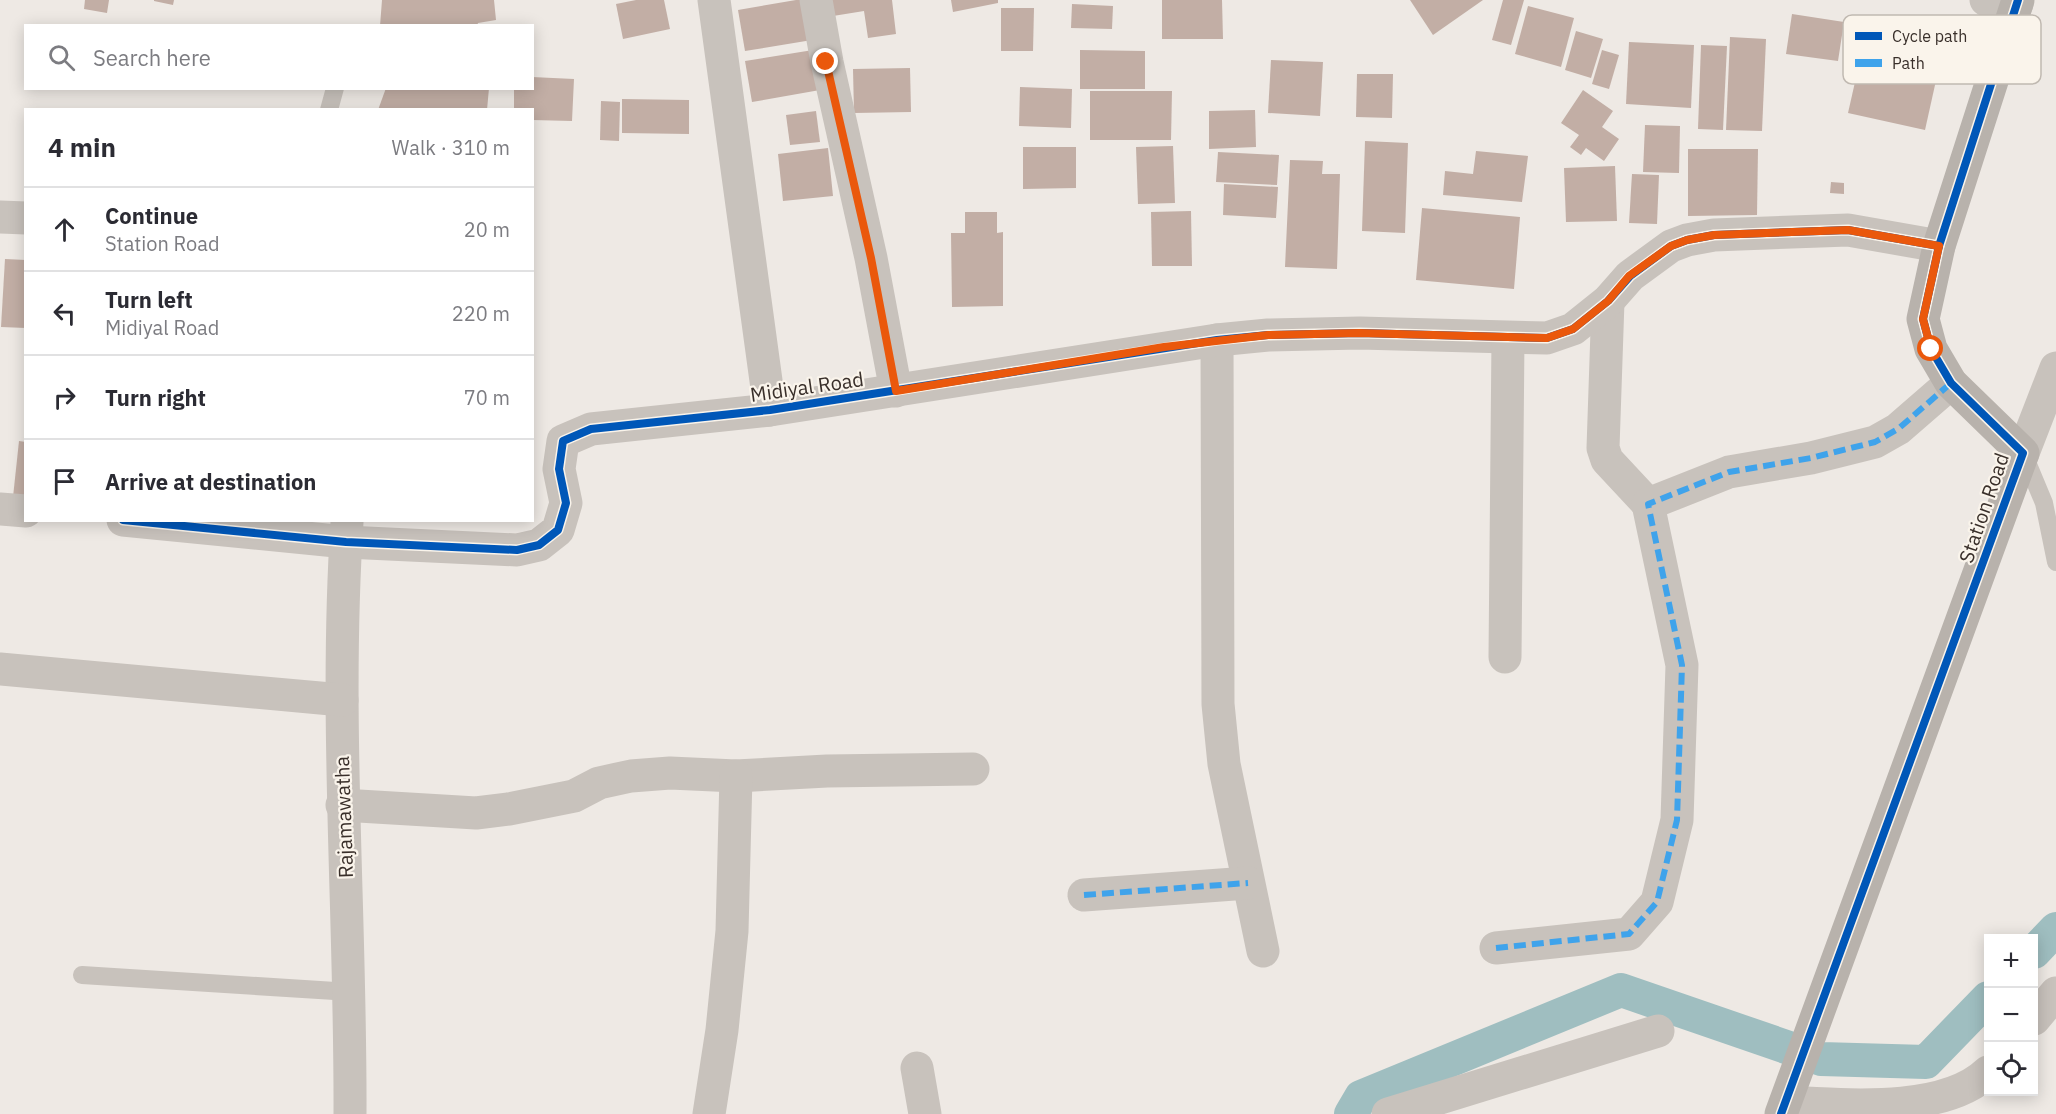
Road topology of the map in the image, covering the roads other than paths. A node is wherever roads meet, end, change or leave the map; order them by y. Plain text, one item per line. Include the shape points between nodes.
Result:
1 (714, 0) edge
2 (816, 0) edge
3 (1984, 84) edge
4 (334, 90) edge
5 (329, 108) edge
6 (0, 217) edge
7 (24, 218) edge
8 (1939, 246) junction
9 (1608, 301) junction
10 (1508, 338) junction
11 (1217, 340) junction
12 (2056, 368) edge
13 (1951, 382) junction
14 (896, 391) junction
15 (770, 410) junction
16 (2023, 453) junction
17 (1648, 504) junction
18 (0, 508) edge
19 (24, 511) edge
20 (164, 522) edge
21 (347, 531) edge
22 (2056, 562) edge
23 (1505, 657) dead end
24 (0, 669) edge
25 (342, 700) junction
26 (973, 769) dead end
27 (736, 776) junction
28 (342, 805) junction
29 (1248, 883) junction
30 (1084, 895) dead end
31 (1496, 948) dead end
32 (1263, 951) dead end
33 (82, 975) dead end
34 (351, 992) junction
35 (2056, 993) edge
36 (2038, 1014) edge
37 (1658, 1031) dead end
38 (917, 1068) dead end
39 (1984, 1076) edge
40 (1784, 1108) edge
41 (350, 1114) edge
42 (709, 1114) edge
43 (925, 1114) edge
44 (1388, 1114) edge

1 - 15 street
2 - 14 street
3 - 8 street, Station Road
4 - 5 lane
6 - 7 street
8 - 9 street, Midiyal Road via 1848,230 1696,238 1671,246 1651,259 1629,276
8 - 13 street, Station Road via 1923,319 1931,349
9 - 10 street, Midiyal Road via 1573,329 1547,338
9 - 17 street via 1603,448 1607,459
10 - 11 street, Midiyal Road via 1359,333
10 - 23 street
11 - 14 street, Midiyal Road
11 - 29 street via 1218,704 1224,764
12 - 16 street
13 - 16 street, Station Road
13 - 17 street via 1898,429 1875,442 1728,472
14 - 15 street, Midiyal Road
15 - 21 street, Midiyal Road via 591,429 563,441 559,469 566,503 558,530 539,545 517,550
16 - 22 lane via 2044,503
16 - 40 street, Station Road
17 - 31 street via 1682,665 1677,819 1657,902 1629,934
18 - 19 street
20 - 21 street
21 - 25 street, Rajamawatha
24 - 25 street
25 - 28 street, Rajamawatha
26 - 27 street
27 - 28 street via 632,776 599,783 574,796 476,813
27 - 42 street via 732,931
28 - 34 street, Rajamawatha
29 - 30 street
29 - 32 street
33 - 34 lane
34 - 41 street, Rajamawatha
35 - 36 street
37 - 44 street
38 - 43 street
39 - 40 street via 1950,1100 1907,1107

